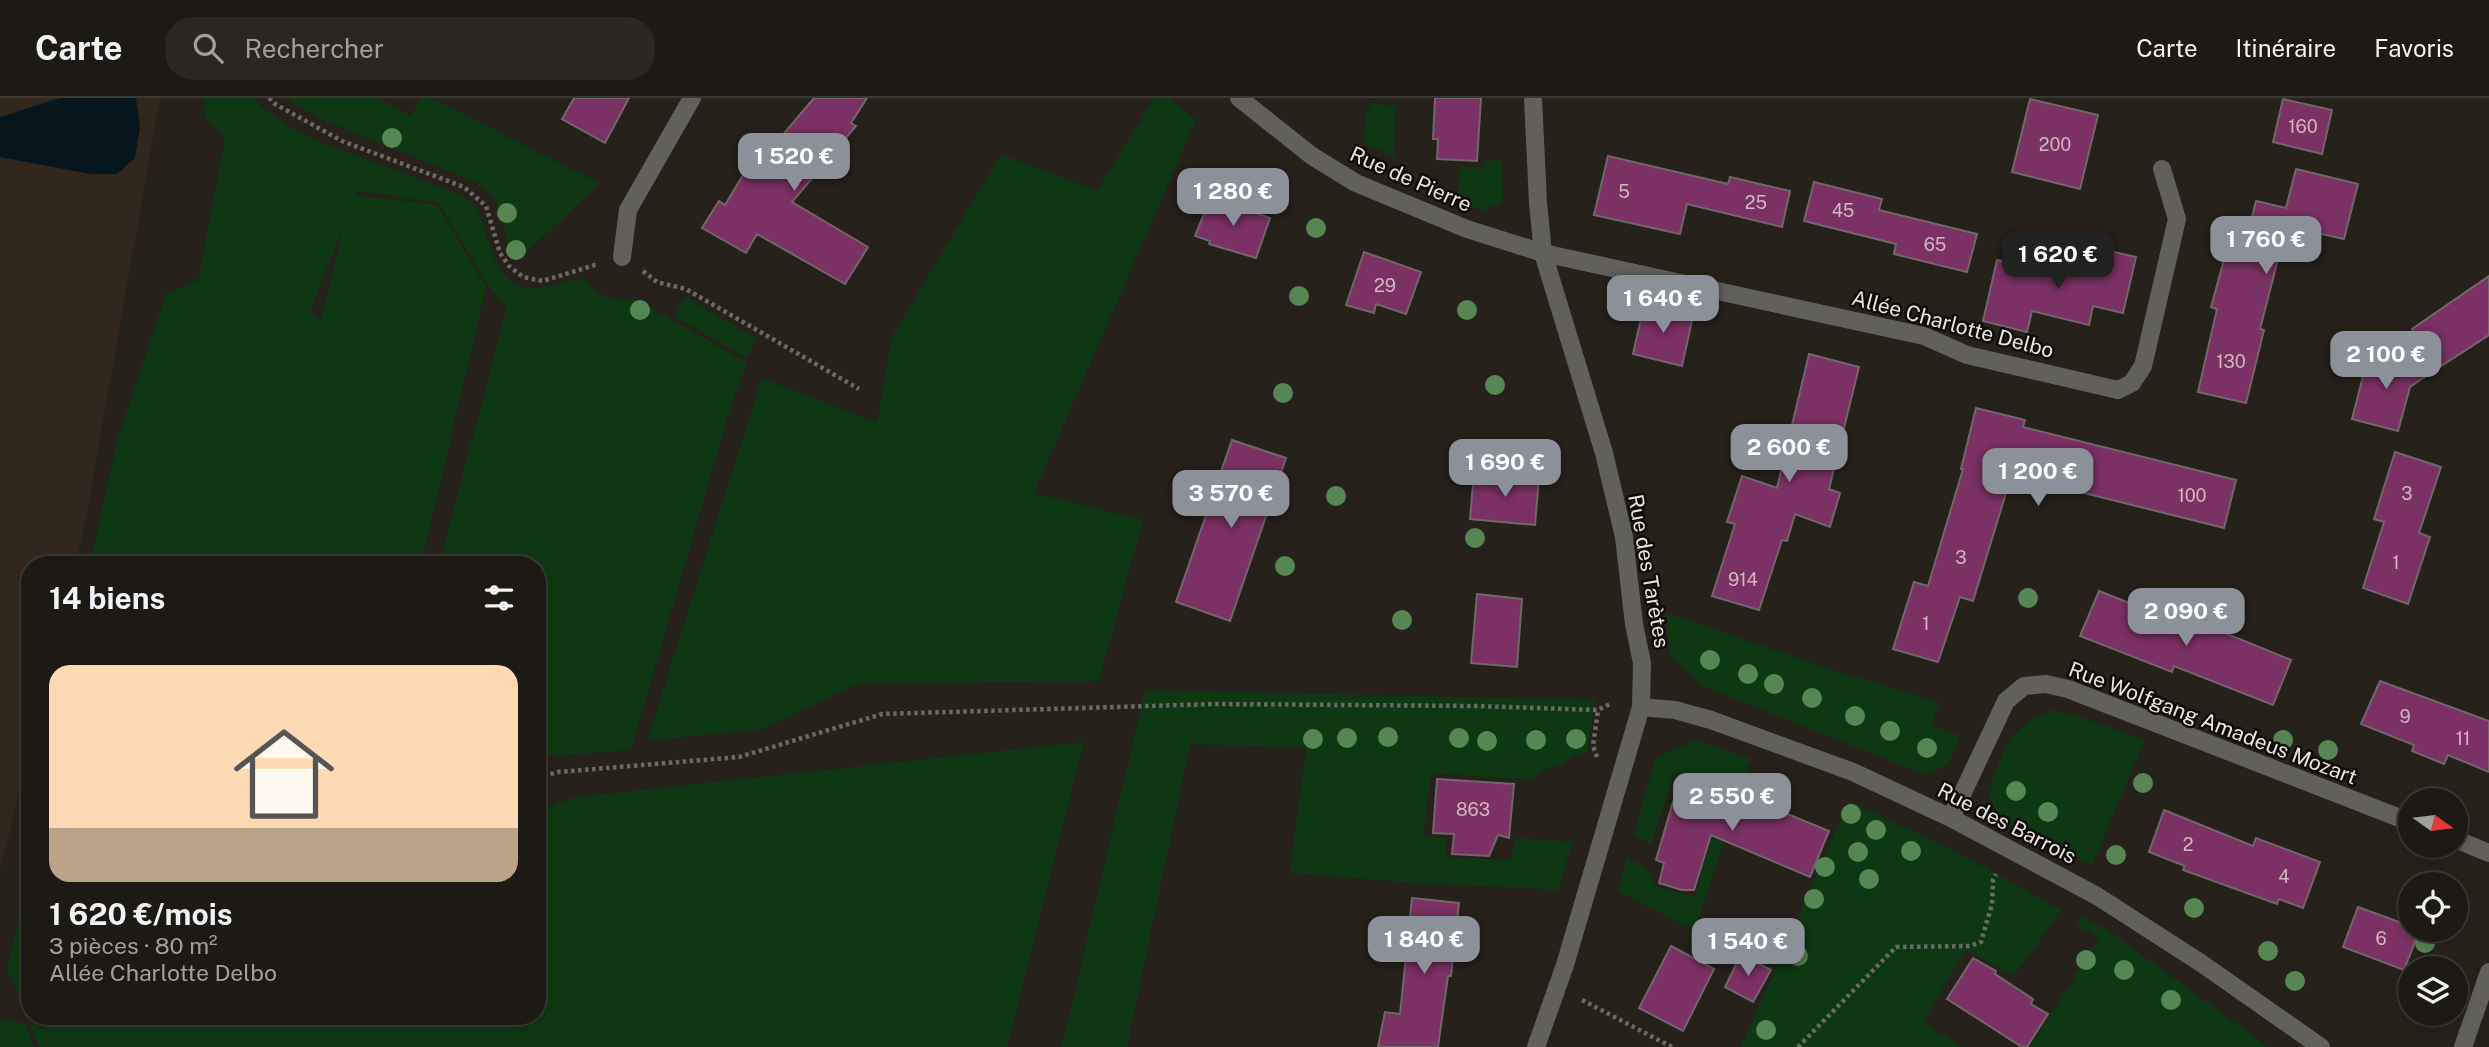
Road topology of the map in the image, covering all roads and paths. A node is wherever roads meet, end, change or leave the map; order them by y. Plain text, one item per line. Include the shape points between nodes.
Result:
1 (269, 98) edge
2 (692, 98) edge
3 (1239, 98) edge
4 (1533, 98) edge
5 (2162, 169) dead end
6 (1543, 253) junction
7 (622, 257) junction
8 (859, 389) dead end
9 (1641, 707) junction
10 (1598, 710) dead end
11 (546, 775) edge
12 (2398, 817) edge
13 (1951, 818) junction
14 (2468, 844) edge
15 (2489, 853) edge
16 (2001, 864) dead end
17 (2489, 972) edge
18 (1575, 996) dead end
19 (1536, 1047) edge
20 (1672, 1047) edge
21 (1798, 1047) edge
22 (2321, 1047) edge
23 (2463, 1047) edge

1 - 7 path via 342,141 464,187 486,206 500,253 523,277 543,281
2 - 7 street via 628,210
3 - 6 street, Rue de Pierre via 1312,156 1356,183 1467,229
4 - 6 street, Rue des Tarètes
5 - 6 street, Allée Charlotte Delbo via 2177,219 2143,366 2132,383 2118,390 1967,355 1924,336
6 - 9 street, Rue des Tarètes via 1604,453 1624,537 1642,663
7 - 8 path via 657,282 686,289
9 - 13 street, Rue des Barrois via 1711,720 1853,772
9 - 19 street, Rue des Tarètes via 1565,965
10 - 11 path via 1215,704 882,714 739,757
12 - 13 street, Rue Wolfgang Amadeus Mozart via 2046,684 2024,686 2006,701
13 - 22 street, Rue des Barrois via 2097,895
14 - 15 street
16 - 21 path via 1993,880 1992,904 1981,942 1896,947
17 - 23 street
18 - 20 path

